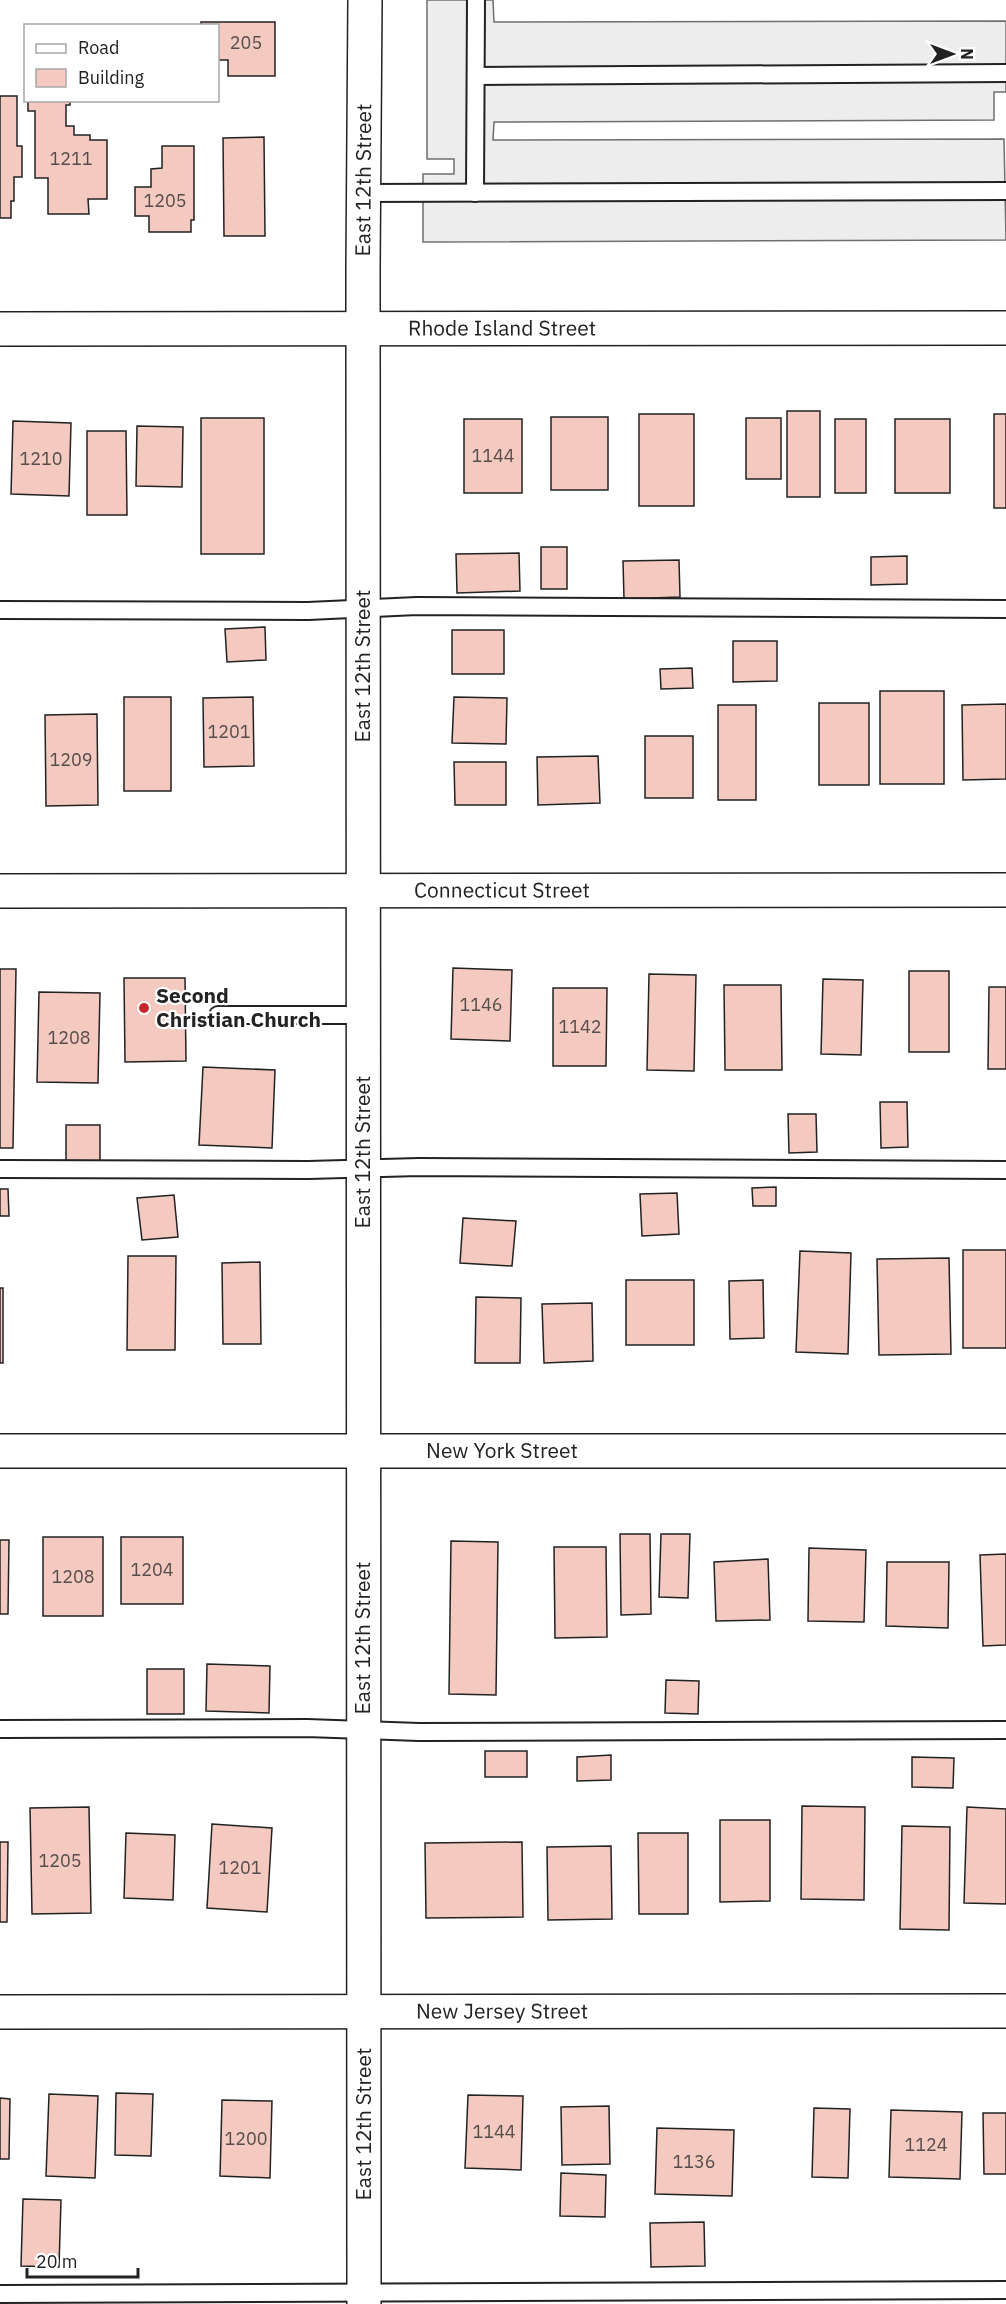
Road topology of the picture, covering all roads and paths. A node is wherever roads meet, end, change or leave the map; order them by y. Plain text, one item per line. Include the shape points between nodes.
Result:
1 (365, 0) edge
2 (476, 0) edge
3 (1006, 72) edge
4 (476, 76) junction
5 (1006, 191) edge
6 (475, 193) junction
7 (363, 194) junction
8 (1006, 328) edge
9 (0, 329) edge
10 (363, 329) junction
11 (363, 608) junction
12 (1006, 609) edge
13 (0, 610) edge
14 (363, 890) junction
15 (1006, 890) edge
16 (0, 891) edge
17 (218, 1015) dead end
18 (363, 1015) junction
19 (363, 1168) junction
20 (0, 1169) edge
21 (1006, 1170) edge
22 (363, 1450) junction
23 (0, 1451) edge
24 (1006, 1451) edge
25 (0, 1729) edge
26 (363, 1730) junction
27 (1006, 1730) edge
28 (0, 2012) edge
29 (364, 2012) junction
30 (1006, 2012) edge
31 (1006, 2290) edge
32 (0, 2294) edge
33 (364, 2298) edge

1 - 7 street, East 12th Street
2 - 4 lane
3 - 4 lane
4 - 6 lane
5 - 6 lane
6 - 7 lane
7 - 10 street, East 12th Street
8 - 10 street, Rhode Island Street
9 - 10 street, Rhode Island Street
10 - 11 street, East 12th Street
11 - 12 lane
11 - 13 lane
11 - 14 street, East 12th Street
14 - 15 street, Connecticut Street
14 - 16 street, Connecticut Street
14 - 18 street, East 12th Street
17 - 18 lane
18 - 19 street, East 12th Street
19 - 20 lane
19 - 21 lane
19 - 22 street, East 12th Street
22 - 23 street, New York Street
22 - 24 street, New York Street
22 - 26 street, East 12th Street
25 - 26 lane
26 - 27 lane
26 - 29 street, East 12th Street
28 - 29 street, New Jersey Street
29 - 30 street, New Jersey Street
29 - 33 street, East 12th Street
31 - 33 lane
32 - 33 lane

